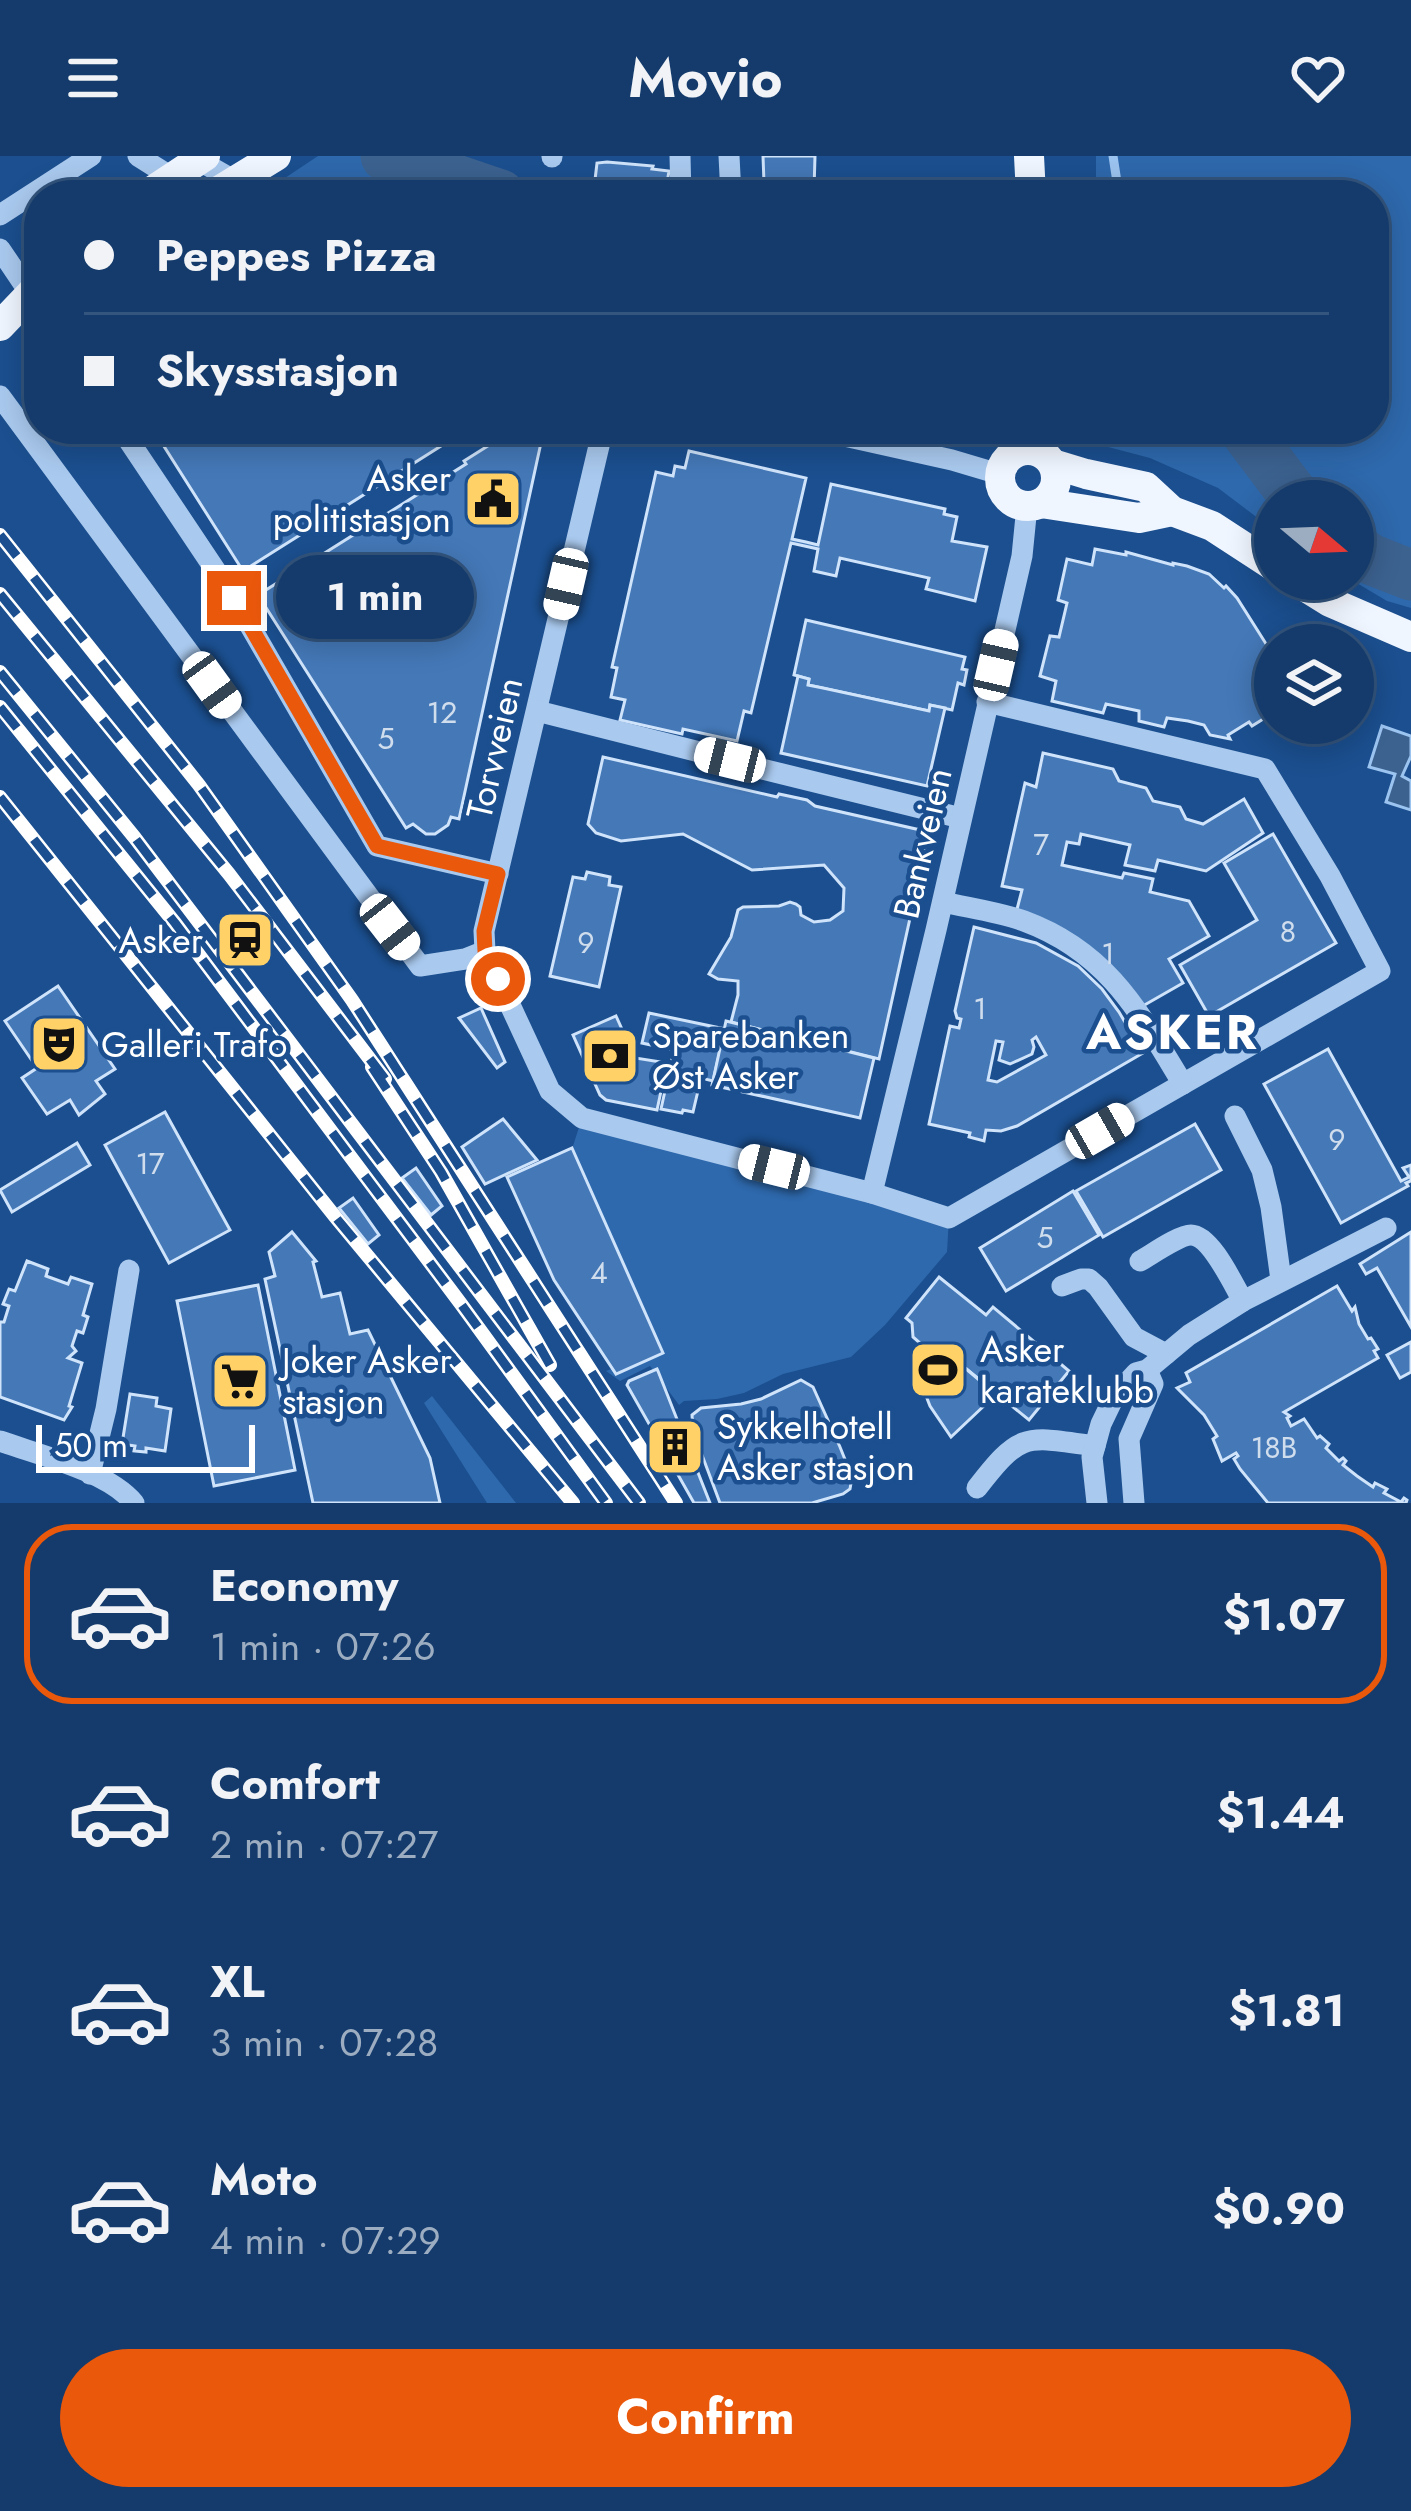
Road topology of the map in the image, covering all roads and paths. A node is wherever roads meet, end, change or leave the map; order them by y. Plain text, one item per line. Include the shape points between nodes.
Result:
1 (91, 156) edge
2 (138, 156) edge
3 (191, 156) edge
4 (205, 156) edge
5 (276, 156) edge
6 (54, 180) edge
7 (169, 180) edge
8 (176, 180) edge
9 (233, 180) edge
10 (237, 180) edge
11 (0, 249) edge
12 (24, 284) edge
13 (24, 302) edge
14 (0, 329) edge
15 (0, 396) edge
16 (24, 429) edge
17 (35, 444) edge
18 (131, 444) edge
19 (599, 444) edge
20 (880, 444) edge
21 (1037, 448) edge
22 (999, 474) junction
23 (1034, 504) junction
24 (1172, 511) junction
25 (1254, 553) edge
26 (1327, 600) edge
27 (1411, 637) edge
28 (987, 702) junction
29 (537, 711) junction
30 (730, 760) dead end
31 (754, 767) dead end
32 (962, 818) junction
33 (498, 874) junction
34 (943, 902) junction
35 (485, 951) junction
36 (1183, 1084) junction
37 (1234, 1116) dead end
38 (872, 1192) junction
39 (1386, 1228) dead end
40 (1140, 1262) dead end
41 (129, 1270) dead end
42 (1281, 1280) junction
43 (1062, 1286) dead end
44 (1243, 1301) junction
45 (1166, 1354) junction
46 (1148, 1370) junction
47 (0, 1442) edge
48 (1095, 1446) junction
49 (90, 1474) junction
50 (977, 1488) dead end
51 (134, 1503) edge
52 (1097, 1503) edge
53 (1134, 1503) edge

1 - 6 street
2 - 8 street
3 - 9 street
4 - 7 main road
5 - 10 main road
11 - 12 street
13 - 14 main road
15 - 16 street
17 - 35 street via 420,966
18 - 33 street via 234,598 377,846
19 - 29 street, Torvveien
20 - 22 street
21 - 22 main road via 1010,455
21 - 23 main road via 1056,476
21 - 24 main road via 1086,474 1146,487
22 - 23 main road via 1013,502
23 - 24 main road via 1138,518
23 - 28 street, Bankveien
24 - 25 main road
26 - 27 main road
28 - 32 street, Bankveien
28 - 36 street via 1265,769 1380,970
29 - 30 street
29 - 33 street, Torvveien
31 - 32 street
32 - 34 street, Bankveien
33 - 35 street, Torvveien
34 - 36 street via 1018,919 1071,942 1125,994
34 - 38 street, Bankveien
35 - 38 street via 550,1090 582,1118
36 - 38 street via 950,1218
37 - 42 street via 1262,1170
39 - 42 street
40 - 44 street via 1190,1235 1200,1238
41 - 49 street
42 - 44 street
43 - 45 street via 1089,1280 1134,1337
44 - 45 street
45 - 46 street
46 - 48 street via 1114,1397
46 - 53 street via 1153,1384 1129,1439
47 - 49 street
48 - 50 street via 1031,1439 1005,1452
48 - 52 street
49 - 51 street

